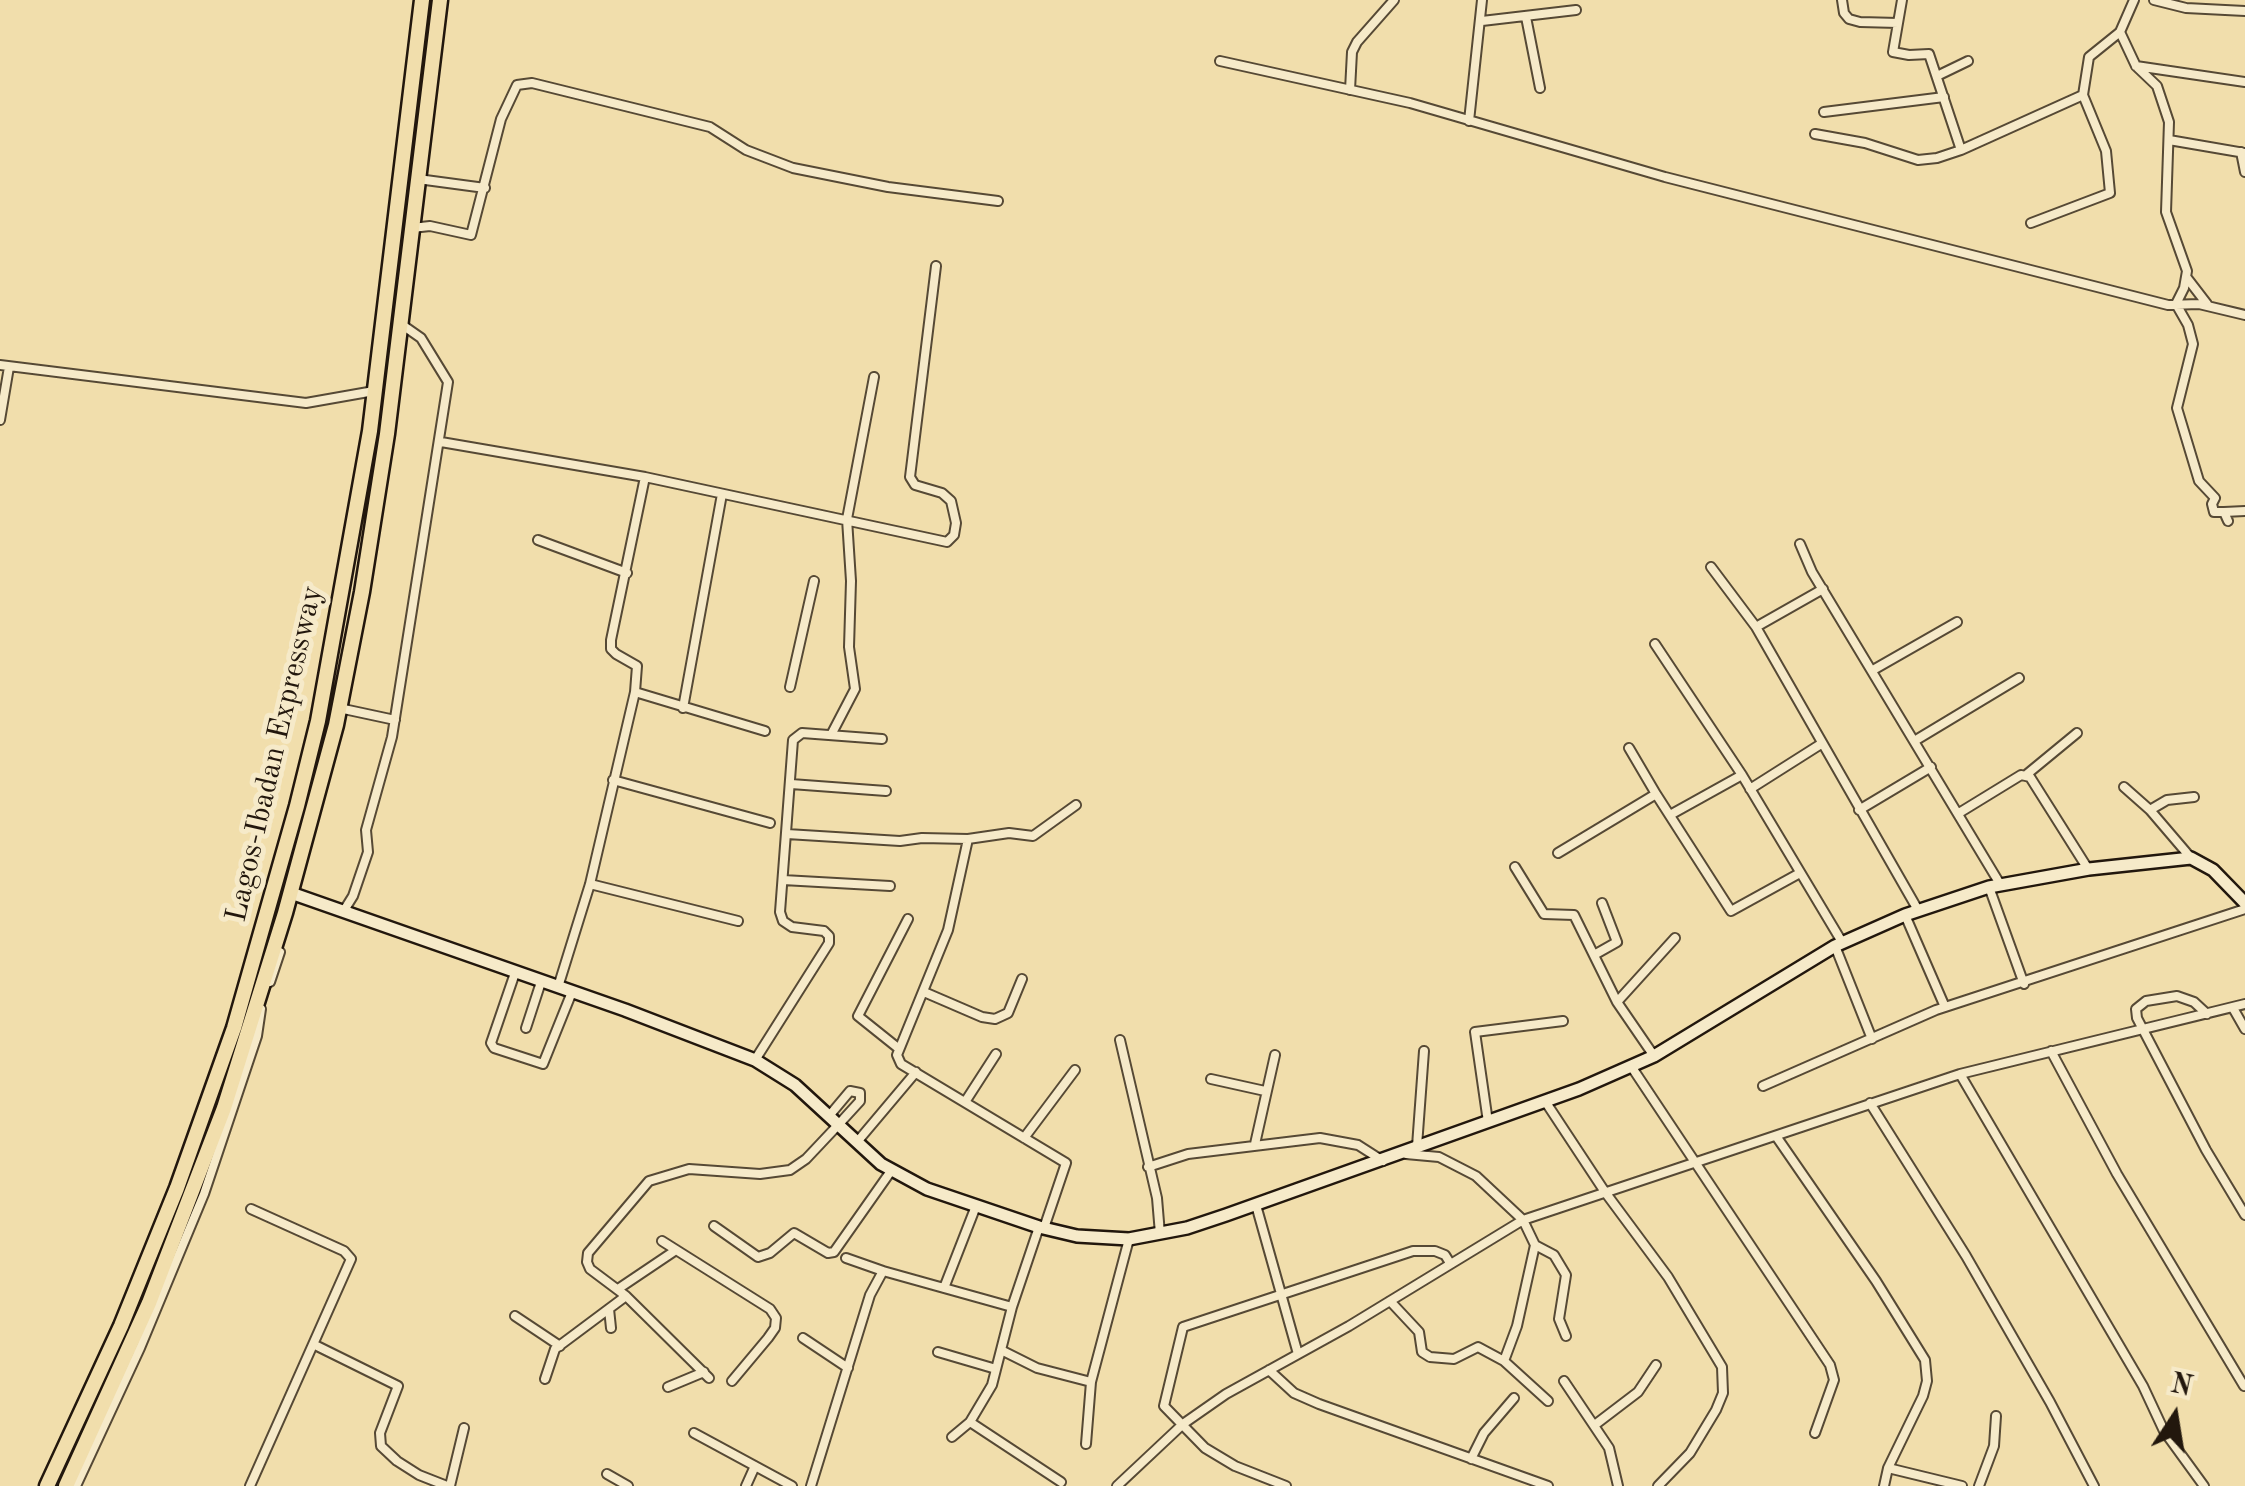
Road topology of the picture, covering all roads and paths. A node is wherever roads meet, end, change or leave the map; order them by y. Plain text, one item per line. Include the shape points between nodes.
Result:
1 (422, 0) edge
2 (440, 0) edge
3 (1394, 0) edge
4 (1482, 0) edge
5 (1842, 0) edge
6 (1902, 0) edge
7 (2134, 0) edge
8 (2154, 0) edge
9 (1576, 10) dead end
10 (2245, 11) edge
11 (1526, 16) junction
12 (1482, 21) junction
13 (1898, 23) junction
14 (2120, 32) junction
15 (1220, 62) dead end
16 (1968, 62) dead end
17 (2136, 66) junction
18 (1937, 76) junction
19 (2245, 82) edge
20 (1540, 88) dead end
21 (1350, 90) junction
22 (2083, 95) junction
23 (1944, 97) junction
24 (1824, 112) dead end
25 (1470, 122) junction
26 (1815, 134) dead end
27 (2169, 140) junction
28 (1961, 150) junction
29 (2243, 152) edge
30 (2245, 172) edge
31 (418, 178) junction
32 (485, 188) junction
33 (998, 201) dead end
34 (2031, 223) dead end
35 (412, 228) junction
36 (936, 266) dead end
37 (2187, 278) junction
38 (2176, 304) junction
39 (2210, 307) junction
40 (2245, 315) edge
41 (400, 324) junction
42 (4, 366) edge
43 (874, 377) dead end
44 (374, 391) junction
45 (0, 420) edge
46 (441, 442) junction
47 (646, 477) junction
48 (722, 494) junction
49 (2245, 512) edge
50 (847, 519) junction
51 (538, 540) dead end
52 (1800, 544) dead end
53 (1711, 567) dead end
54 (627, 573) junction
55 (814, 581) dead end
56 (1822, 588) junction
57 (1957, 622) dead end
58 (1756, 627) junction
59 (1655, 644) dead end
60 (1873, 670) junction
61 (2019, 678) dead end
62 (790, 687) dead end
63 (635, 692) junction
64 (339, 708) junction
65 (683, 708) junction
66 (395, 720) junction
67 (766, 732) dead end
68 (2077, 733) dead end
69 (831, 735) junction
70 (882, 739) dead end
71 (1916, 740) junction
72 (1821, 744) junction
73 (1629, 748) dead end
74 (1931, 767) junction
75 (1742, 774) junction
76 (2026, 775) junction
77 (613, 780) junction
78 (790, 784) junction
79 (2124, 787) dead end
80 (1750, 789) junction
81 (886, 791) dead end
82 (1656, 794) junction
83 (2194, 796) dead end
84 (1076, 805) dead end
85 (1859, 810) junction
86 (2150, 810) junction
87 (1959, 813) junction
88 (1670, 815) junction
89 (770, 823) dead end
90 (787, 834) junction
91 (968, 839) junction
92 (1558, 853) dead end
93 (2192, 858) junction
94 (1515, 866) dead end
95 (2088, 869) junction
96 (1800, 873) junction
97 (782, 880) junction
98 (590, 884) junction
99 (2245, 884) edge
100 (1994, 885) junction
101 (890, 886) dead end
102 (2232, 888) junction
103 (293, 894) junction
104 (1602, 903) dead end
105 (2245, 906) edge
106 (1918, 910) junction
107 (343, 912) junction
108 (1904, 915) junction
109 (908, 918) dead end
110 (738, 921) dead end
111 (1674, 938) dead end
112 (1838, 944) junction
113 (1594, 955) junction
114 (515, 973) junction
115 (1022, 979) dead end
116 (541, 982) junction
117 (2024, 984) junction
118 (558, 986) junction
119 (572, 992) junction
120 (924, 992) junction
121 (1618, 1002) junction
122 (2245, 1004) edge
123 (1945, 1007) junction
124 (2233, 1008) junction
125 (2207, 1014) junction
126 (1563, 1021) dead end
127 (526, 1028) dead end
128 (2142, 1028) junction
129 (2245, 1029) edge
130 (1872, 1039) junction
131 (1120, 1040) dead end
132 (898, 1048) junction
133 (2051, 1050) junction
134 (1424, 1051) dead end
135 (996, 1054) dead end
136 (1275, 1055) dead end
137 (1654, 1056) junction
138 (755, 1060) junction
139 (1631, 1066) junction
140 (1074, 1070) dead end
141 (916, 1072) junction
142 (1960, 1074) junction
143 (1211, 1079) dead end
144 (1763, 1086) dead end
145 (1265, 1092) junction
146 (1545, 1101) junction
147 (965, 1102) junction
148 (1870, 1103) junction
149 (834, 1120) junction
150 (1488, 1122) junction
151 (1776, 1136) junction
152 (1024, 1138) junction
153 (857, 1142) junction
154 (1434, 1142) junction
155 (1255, 1144) junction
156 (1418, 1148) junction
157 (1403, 1154) junction
158 (1439, 1157) junction
159 (1383, 1160) junction
160 (1694, 1163) junction
161 (1148, 1167) junction
162 (891, 1171) junction
163 (1605, 1192) junction
164 (1256, 1205) junction
165 (976, 1206) junction
166 (250, 1209) dead end
167 (2245, 1215) edge
168 (1523, 1220) junction
169 (714, 1226) dead end
170 (1042, 1228) junction
171 (1160, 1234) junction
172 (1129, 1239) junction
173 (662, 1241) dead end
174 (1535, 1245) junction
175 (676, 1250) junction
176 (846, 1258) dead end
177 (1450, 1262) junction
178 (883, 1272) junction
179 (944, 1288) junction
180 (618, 1289) junction
181 (626, 1296) junction
182 (1279, 1297) junction
183 (1390, 1300) junction
184 (1012, 1307) junction
185 (609, 1309) junction
186 (516, 1316) dead end
187 (611, 1328) dead end
188 (1566, 1336) dead end
189 (802, 1338) dead end
190 (315, 1345) junction
191 (560, 1346) junction
192 (1002, 1350) junction
193 (938, 1352) dead end
194 (1298, 1354) junction
195 (1504, 1361) junction
196 (1656, 1365) dead end
197 (848, 1368) junction
198 (996, 1368) junction
199 (1269, 1370) junction
200 (545, 1379) dead end
201 (732, 1381) dead end
202 (1564, 1381) dead end
203 (1091, 1382) junction
204 (2244, 1386) edge
205 (668, 1387) dead end
206 (1514, 1398) dead end
207 (1548, 1400) dead end
208 (1996, 1416) dead end
209 (970, 1422) junction
210 (1183, 1424) junction
211 (1596, 1424) junction
212 (464, 1428) dead end
213 (694, 1432) dead end
214 (1815, 1433) dead end
215 (952, 1437) dead end
216 (1086, 1444) dead end
217 (1471, 1459) junction
218 (754, 1466) junction
219 (1888, 1468) junction
220 (607, 1474) dead end
221 (1061, 1482) dead end
222 (47, 1486) edge
223 (66, 1486) edge
224 (76, 1486) edge
225 (250, 1486) edge
226 (448, 1486) edge
227 (628, 1486) edge
228 (746, 1486) edge
229 (792, 1486) edge
230 (811, 1486) edge
231 (1118, 1486) edge
232 (1286, 1486) edge
233 (1548, 1486) edge
234 (1618, 1486) edge
235 (1658, 1486) edge
236 (1884, 1486) edge
237 (1962, 1486) edge
238 (1980, 1486) edge
239 (2094, 1486) edge
240 (2204, 1486) edge

1 - 44 highway, Lagos-Ibadan Expressway
2 - 31 highway, Lagos-Ibadan Expressway
3 - 21 street via 1352,52
4 - 12 street
5 - 13 street via 1850,18
6 - 13 street
7 - 14 street
8 - 10 street
9 - 11 street
11 - 12 street
11 - 20 street
12 - 25 street
13 - 18 street via 1893,52 1929,54
14 - 17 street
14 - 22 street via 2089,57
15 - 21 street
16 - 18 street
17 - 19 street
17 - 27 street via 2157,86
18 - 23 street
21 - 25 street
22 - 28 street
22 - 34 street via 2106,151 2110,193
23 - 24 street
23 - 28 street
25 - 38 street
26 - 28 street via 1918,160
27 - 29 street
27 - 37 street via 2166,212
29 - 30 street
31 - 32 street
31 - 35 highway, Lagos-Ibadan Expressway
32 - 33 street via 500,119 518,85 532,83 710,128 793,168
32 - 35 street via 471,236
35 - 41 highway, Lagos-Ibadan Expressway
36 - 50 street via 910,476 950,502 954,535 947,542
37 - 38 street
37 - 39 street
38 - 39 street
38 - 49 street via 2193,344 2178,414 2200,481 2215,498 2214,512
39 - 40 street
41 - 46 street via 421,338 448,382
41 - 64 highway, Lagos-Ibadan Expressway
42 - 44 street via 306,403
42 - 45 street
43 - 50 street
44 - 222 highway, Lagos-Ibadan Expressway via 298,806 234,1028 171,1205
46 - 47 street
46 - 66 street
47 - 48 street
47 - 54 street
48 - 50 street
48 - 65 street
50 - 69 street via 855,689
51 - 54 street
52 - 56 street
53 - 58 street
54 - 63 street via 611,649 637,666
55 - 62 street
56 - 58 street
56 - 60 street
57 - 60 street
58 - 72 street
59 - 75 street
60 - 71 street
61 - 71 street
63 - 65 street
63 - 77 street
64 - 66 street
64 - 103 highway, Lagos-Ibadan Expressway
65 - 67 street
66 - 107 street via 366,830 368,852
68 - 76 street
69 - 70 street
69 - 78 street via 796,735
71 - 74 street
72 - 80 street
72 - 85 street
73 - 82 street
74 - 85 street
74 - 87 street
75 - 80 street
75 - 88 street
76 - 87 street
76 - 95 street
77 - 89 street
77 - 98 street
78 - 81 street
78 - 90 street
79 - 86 street
80 - 96 street
82 - 88 street
82 - 92 street
83 - 86 street
84 - 91 street via 1033,836
85 - 106 street
86 - 93 street
87 - 100 street
88 - 96 street via 1731,911
90 - 91 street
90 - 97 street
91 - 120 street via 948,930
93 - 95 street
93 - 102 street
94 - 113 street via 1544,914 1574,915
95 - 100 street
96 - 112 street
97 - 101 street
97 - 138 street via 783,921 830,936
98 - 110 street
98 - 118 street
99 - 102 street
100 - 106 street
100 - 117 street
102 - 105 street
103 - 107 street
103 - 223 highway, Lagos-Ibadan Expressway via 188,1210
103 - 224 street via 257,1036 204,1194
104 - 113 street via 1616,942
105 - 117 street
106 - 108 street
107 - 114 street
108 - 112 street
108 - 123 street
109 - 132 street via 858,1016
111 - 121 street
112 - 130 street
112 - 137 street
113 - 121 street
114 - 116 street
114 - 119 street via 494,1048 543,1064
115 - 120 street via 1008,1013 995,1019
116 - 118 street
116 - 127 street
117 - 123 street
118 - 119 street
119 - 138 street
120 - 132 street
121 - 137 street
122 - 124 street
123 - 130 street
124 - 125 street
124 - 129 street
125 - 128 street
125 - 128 street via 2185,998 2146,1001 2136,1009
126 - 150 street via 1475,1032
128 - 133 street
128 - 167 street
130 - 144 street
131 - 161 street
132 - 141 street via 901,1064
133 - 142 street
133 - 204 street
134 - 156 street
135 - 147 street
136 - 145 street
137 - 139 street
138 - 149 street
139 - 146 street
139 - 160 street
140 - 152 street
141 - 147 street
141 - 153 street
142 - 148 street
142 - 240 street via 2164,1431
143 - 145 street
145 - 155 street
146 - 150 street
146 - 163 street
147 - 152 street
148 - 151 street
148 - 239 street via 1975,1272
149 - 153 street
149 - 180 street via 790,1170 689,1169 649,1181 588,1253 590,1268
150 - 154 street
151 - 160 street
151 - 219 street via 1925,1360 1923,1396
152 - 170 street via 1066,1164
153 - 162 street
154 - 156 street
154 - 158 street
155 - 159 street via 1338,1139
155 - 161 street
156 - 157 street
157 - 158 street
157 - 159 street
158 - 168 street via 1476,1176
159 - 164 street
160 - 163 street
160 - 214 street via 1830,1365 1834,1380
161 - 171 street
162 - 165 street
162 - 169 street via 834,1252 794,1233 758,1257
163 - 168 street
163 - 235 street via 1668,1276 1722,1367 1716,1410 1690,1454
164 - 171 street
164 - 182 street
165 - 170 street
165 - 179 street
166 - 190 street via 351,1259
168 - 174 street
168 - 177 street
170 - 172 street
170 - 184 street
171 - 172 street
172 - 203 street
173 - 175 street
174 - 188 street via 1554,1255 1566,1274 1559,1319
174 - 195 street
175 - 180 street
175 - 201 street via 776,1318
176 - 178 street
177 - 182 street via 1435,1251 1414,1250
177 - 183 street
178 - 179 street
178 - 197 street
179 - 184 street
180 - 181 street
181 - 185 street
181 - 205 street via 707,1375
182 - 194 street
182 - 210 street via 1182,1328 1164,1406
183 - 194 street
183 - 195 street via 1430,1357 1454,1359 1478,1347
184 - 192 street
185 - 187 street
185 - 191 street
186 - 191 street
189 - 197 street
190 - 225 street
190 - 226 street via 398,1386 381,1446 419,1476
191 - 200 street
192 - 198 street
192 - 203 street via 1037,1368
193 - 198 street
194 - 199 street
195 - 207 street
196 - 211 street via 1638,1392
197 - 230 street
198 - 209 street
199 - 210 street
199 - 217 street via 1318,1404
202 - 211 street
203 - 216 street
206 - 217 street
208 - 238 street
209 - 215 street
209 - 221 street
210 - 231 street
210 - 232 street via 1205,1448
211 - 234 street
212 - 226 street
213 - 218 street
217 - 233 street
218 - 228 street
218 - 229 street
219 - 236 street
219 - 237 street
220 - 227 street

